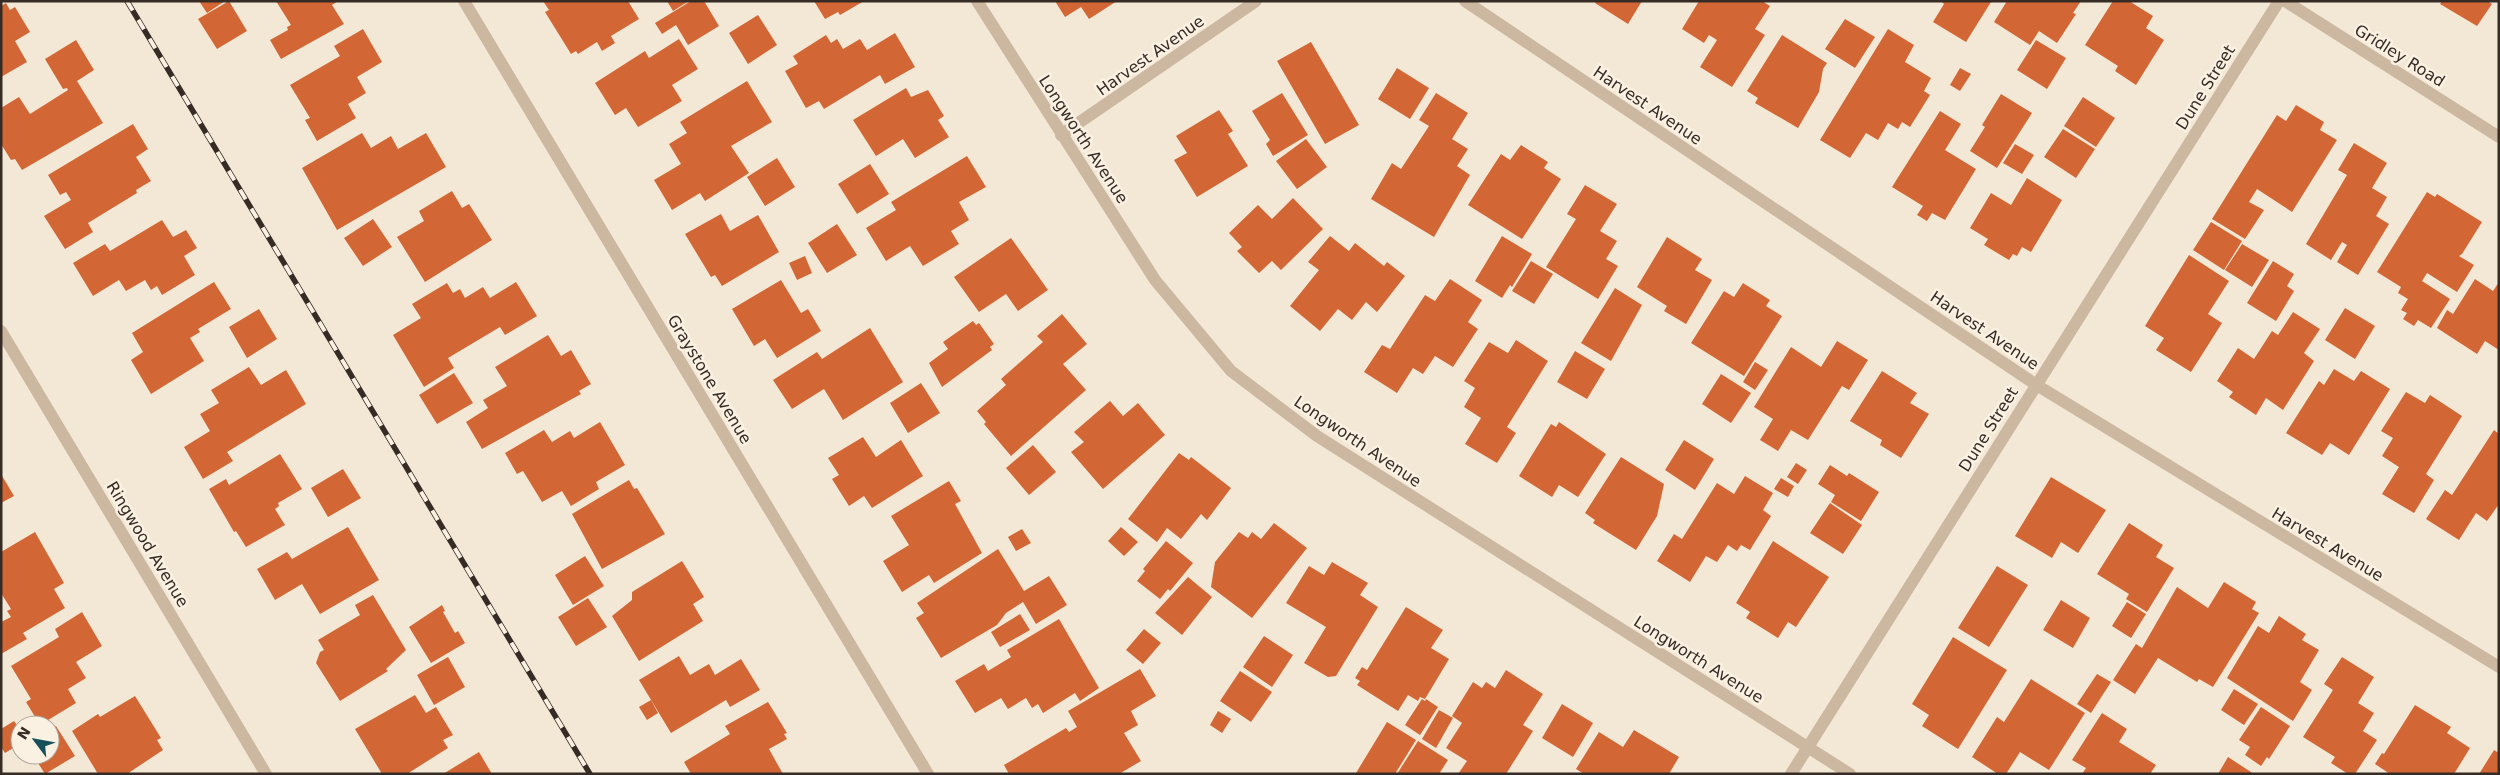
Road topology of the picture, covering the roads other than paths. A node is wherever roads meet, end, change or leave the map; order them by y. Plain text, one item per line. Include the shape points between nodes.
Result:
1 (464, 1) edge
2 (977, 1) edge
3 (1256, 1) edge
4 (1465, 1) edge
5 (2279, 1) edge
6 (2285, 1) edge
7 (1062, 135) junction
8 (2499, 137) edge
9 (1, 331) edge
10 (2035, 384) junction
11 (2499, 667) edge
12 (1807, 747) junction
13 (266, 774) edge
14 (928, 774) edge
15 (1791, 774) edge
16 (1850, 774) edge

1 - 14 street, Graystone Avenue
2 - 7 street, Longworth Avenue
3 - 7 street, Harvest Avenue
4 - 10 street, Harvest Avenue
5 - 10 street, Dune Street
6 - 8 street, Gridley Road
7 - 12 street, Longworth Avenue via 1155,280 1231,371 1317,436
9 - 13 street, Ringwood Avenue
10 - 11 street, Harvest Avenue
10 - 12 street, Dune Street
12 - 15 street, Dune Street
12 - 16 street, Longworth Avenue

